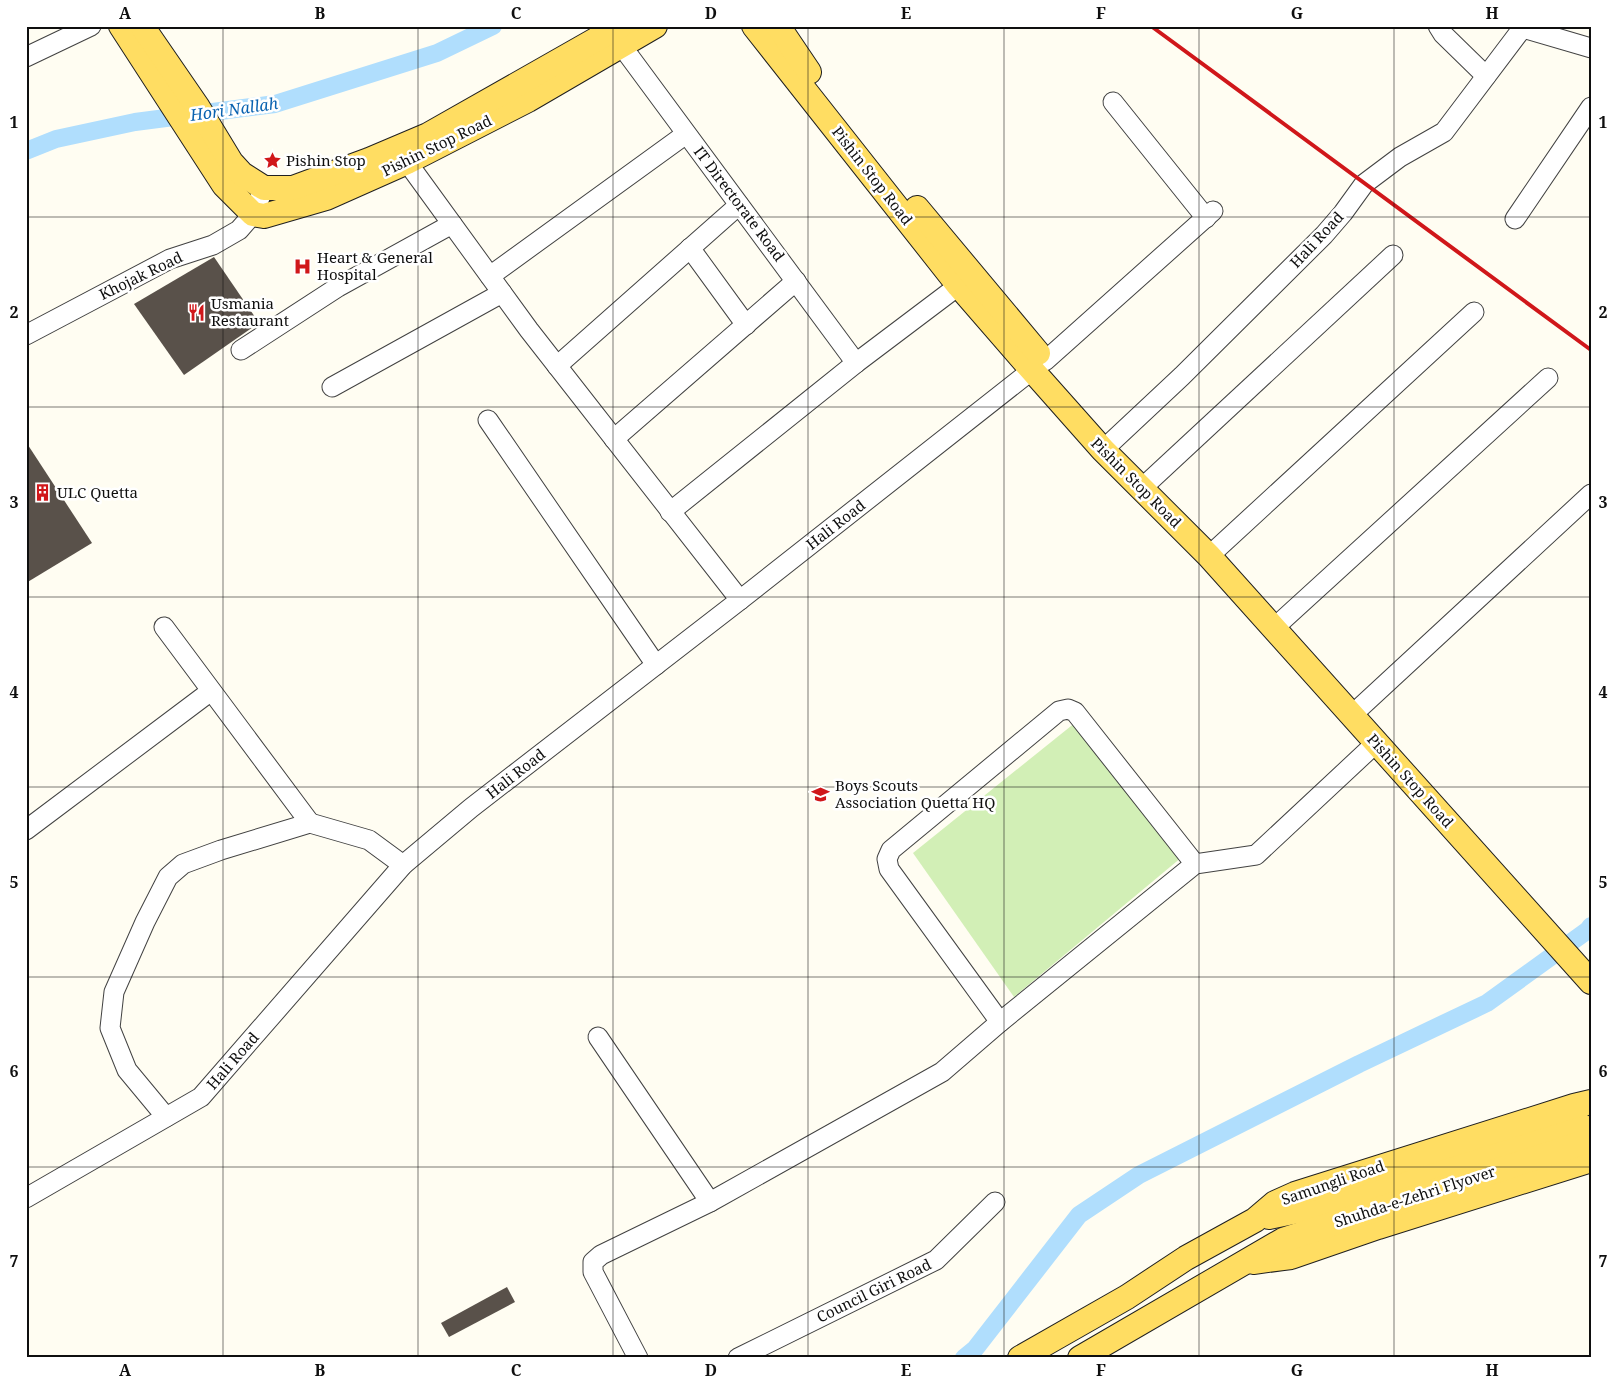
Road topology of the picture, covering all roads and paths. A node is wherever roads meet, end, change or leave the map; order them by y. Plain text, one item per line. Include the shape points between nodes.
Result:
1 (91, 26) edge
2 (120, 26) edge
3 (142, 26) edge
4 (655, 26) edge
5 (754, 26) edge
6 (778, 26) edge
7 (1438, 26) edge
8 (1523, 27) edge
9 (621, 36) edge
10 (1591, 48) edge
11 (26, 57) edge
12 (1486, 76) junction
13 (1113, 102) dead end
14 (1591, 107) edge
15 (185, 112) junction
16 (686, 134) junction
17 (407, 162) junction
18 (264, 188) junction
19 (739, 205) junction
20 (253, 214) junction
21 (1515, 219) dead end
22 (452, 224) junction
23 (690, 248) junction
24 (1393, 256) dead end
25 (490, 276) junction
26 (966, 280) junction
27 (796, 281) junction
28 (502, 293) junction
29 (1474, 312) dead end
30 (746, 324) junction
31 (26, 335) edge
32 (241, 350) dead end
33 (856, 363) junction
34 (557, 366) junction
35 (1038, 366) junction
36 (1548, 378) dead end
37 (332, 387) dead end
38 (488, 420) dead end
39 (614, 439) junction
40 (1107, 446) junction
41 (1145, 484) junction
42 (1591, 494) edge
43 (670, 512) junction
44 (1213, 552) junction
45 (740, 600) junction
46 (1278, 624) junction
47 (164, 627) dead end
48 (656, 665) junction
49 (211, 691) junction
50 (1357, 711) junction
51 (1376, 743) junction
52 (310, 823) junction
53 (26, 830) edge
54 (1195, 864) junction
55 (403, 865) junction
56 (1541, 918) junction
57 (1591, 962) edge
58 (1591, 982) edge
59 (1000, 1022) junction
60 (598, 1037) dead end
61 (1589, 1107) edge
62 (166, 1117) junction
63 (1591, 1140) edge
64 (1591, 1160) edge
65 (26, 1198) edge
66 (710, 1202) junction
67 (995, 1202) dead end
68 (1255, 1220) junction
69 (1244, 1263) junction
70 (638, 1358) edge
71 (738, 1358) edge
72 (1020, 1358) edge
73 (1080, 1358) edge

1 - 11 street
2 - 15 main road
3 - 15 main road
4 - 9 main road, Pishin Stop Road
5 - 26 main road, Pishin Stop Road
6 - 26 main road, Pishin Stop Road via 814,78 909,197
7 - 12 street
8 - 10 street
8 - 12 street, Hali Road
9 - 16 street, IT Directorate Road
9 - 17 main road, Pishin Stop Road via 528,100
9 - 18 main road, Pishin Stop Road via 428,135 293,188
12 - 40 street, Hali Road via 1444,132 1400,157 1364,184 1324,235
13 - 35 street, Hali Road via 1210,214
14 - 21 street
15 - 18 main road via 218,143 242,174
15 - 20 main road via 224,184
16 - 19 street, IT Directorate Road
16 - 25 street
17 - 20 main road, Pishin Stop Road via 326,198 264,216
17 - 22 street
18 - 20 street, Khojak Road
19 - 23 street
19 - 27 street, IT Directorate Road
20 - 31 street, Khojak Road via 239,230 214,245 170,259
22 - 25 street
22 - 32 street via 338,287
23 - 30 street
23 - 34 street
24 - 41 street
25 - 28 street
26 - 33 street
26 - 35 main road, Pishin Stop Road
27 - 30 street
27 - 33 street, IT Directorate Road
28 - 34 street
28 - 37 street
29 - 44 street
30 - 39 street
33 - 43 street
34 - 39 street
35 - 40 main road, Pishin Stop Road
35 - 45 street, Hali Road
36 - 46 street
38 - 48 street
39 - 43 street
40 - 41 main road, Pishin Stop Road
41 - 44 main road, Pishin Stop Road
42 - 50 street
43 - 45 street
44 - 46 main road, Pishin Stop Road
45 - 48 street, Hali Road
46 - 50 main road, Pishin Stop Road
47 - 49 street
48 - 55 street, Hali Road via 471,808
49 - 52 street
49 - 53 street
50 - 51 main road, Pishin Stop Road
50 - 56 main road, Pishin Stop Road
51 - 54 street via 1256,855
51 - 56 main road, Pishin Stop Road
52 - 55 street via 369,840
52 - 62 street via 183,864 168,877 145,922 114,992 110,1028 127,1070
54 - 59 street
54 - 59 street via 1075,712 1068,709 1059,711 891,850 887,859 889,869
55 - 62 street, Hali Road via 202,1096
56 - 57 main road
56 - 58 main road via 1565,953
59 - 66 street via 942,1072
60 - 66 street
61 - 68 main road, Shuhda-e-Zehri Flyover via 1385,1184 1307,1209
61 - 68 main road, Samungli Road via 1574,1106 1295,1194 1275,1203
62 - 65 street, Hali Road
63 - 69 main road, Shuhda-e-Zehri Flyover via 1283,1240
64 - 69 main road via 1291,1257
66 - 70 street via 601,1255 593,1262 593,1272
67 - 71 street, Council Giri Road via 936,1260
68 - 72 main road, Samungli Road
69 - 73 main road

